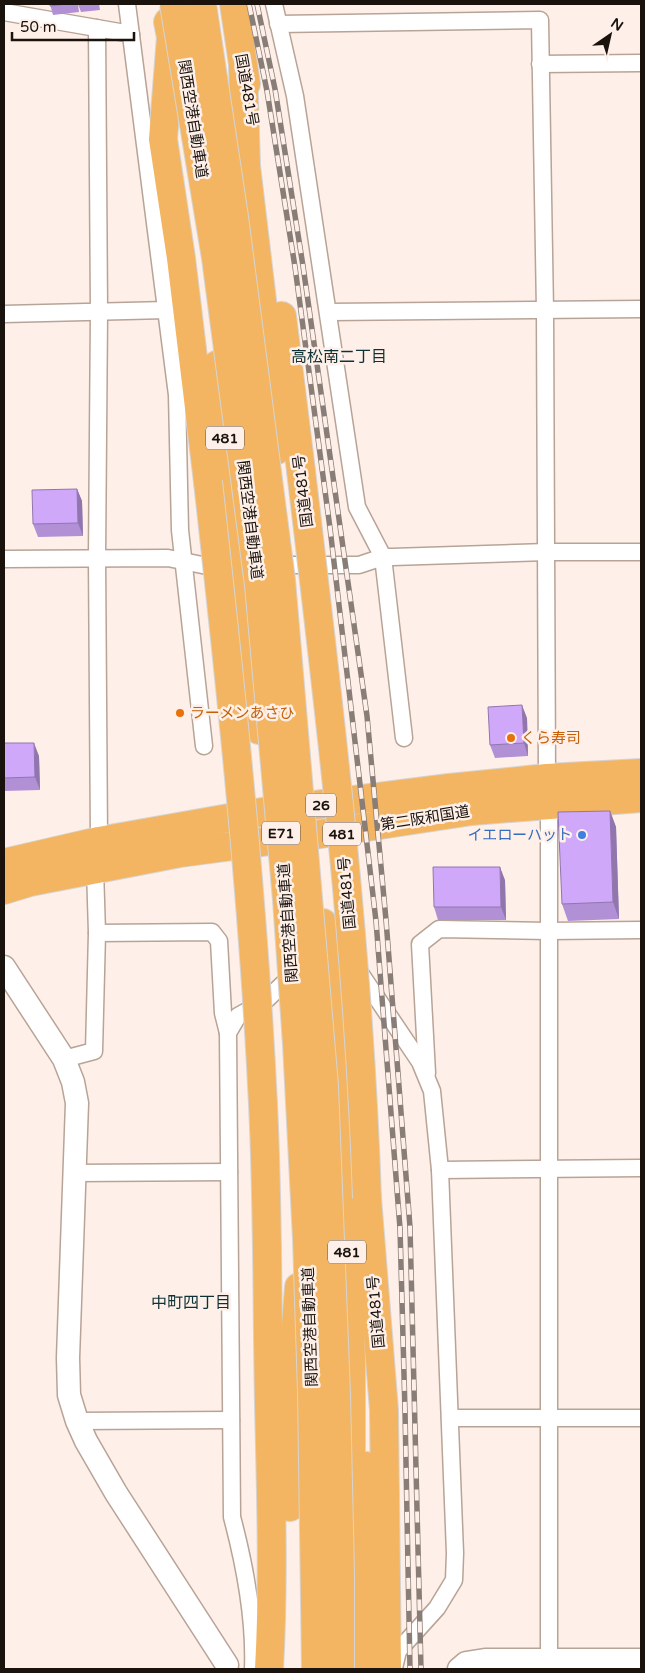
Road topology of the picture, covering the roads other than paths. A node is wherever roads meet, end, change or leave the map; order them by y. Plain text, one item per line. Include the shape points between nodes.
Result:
1 (127, 4) edge
2 (165, 4) edge
3 (174, 4) edge
4 (202, 4) edge
5 (234, 4) edge
6 (274, 4) edge
7 (4, 12) edge
8 (541, 12) edge
9 (278, 24) junction
10 (96, 28) junction
11 (131, 34) junction
12 (171, 37) junction
13 (641, 63) edge
14 (540, 64) junction
15 (243, 66) junction
16 (167, 310) junction
17 (641, 310) edge
18 (545, 311) junction
19 (99, 312) junction
20 (329, 312) junction
21 (4, 314) edge
22 (547, 552) junction
23 (641, 552) edge
24 (383, 557) junction
25 (97, 558) junction
26 (4, 559) edge
27 (184, 561) junction
28 (288, 565) junction
29 (241, 566) junction
30 (404, 738) dead end
31 (204, 746) dead end
32 (641, 773) edge
33 (548, 792) junction
34 (641, 798) edge
35 (312, 806) junction
36 (268, 810) junction
37 (314, 835) junction
38 (270, 840) junction
39 (99, 841) junction
40 (4, 864) edge
41 (96, 869) junction
42 (4, 890) edge
43 (322, 912) junction
44 (641, 930) edge
45 (548, 931) junction
46 (97, 933) junction
47 (4, 967) edge
48 (284, 983) junction
49 (228, 1033) junction
50 (64, 1059) junction
51 (428, 1080) junction
52 (548, 1168) junction
53 (641, 1168) edge
54 (440, 1170) junction
55 (229, 1172) junction
56 (74, 1173) junction
57 (267, 1176) junction
58 (358, 1232) junction
59 (302, 1254) junction
60 (450, 1418) junction
61 (548, 1418) junction
62 (641, 1418) edge
63 (231, 1420) junction
64 (77, 1421) junction
65 (290, 1447) junction
66 (641, 1660) edge
67 (227, 1665) dead end
68 (549, 1665) edge
69 (253, 1669) edge
70 (269, 1669) edge
71 (287, 1669) edge
72 (306, 1669) edge
73 (316, 1669) edge
74 (340, 1669) edge
75 (350, 1669) edge
76 (366, 1669) edge
77 (387, 1669) edge
78 (394, 1669) edge
79 (459, 1669) edge

1 - 11 street
2 - 12 highway, 481
3 - 73 highway, 関西空港自動車道 / E71, bridge via 216,258 259,585 287,900 307,1239
4 - 74 highway, 関西空港自動車道 / E71, bridge via 234,217 281,580 324,1086 336,1395
5 - 15 highway, 国道481号 / 481
6 - 9 street
7 - 10 street
8 - 9 street
8 - 14 street
9 - 20 street via 295,96
10 - 11 street
10 - 19 street
11 - 16 street
12 - 29 highway, 481 via 180,118 203,252
12 - 57 highway, 481, bridge via 163,139 181,258 230,687 260,1033
13 - 14 street
14 - 18 street
15 - 28 highway, 481 via 246,166
15 - 58 highway, 国道481号 / 481, bridge via 281,302 346,869 364,1099 367,1198
16 - 19 street
16 - 27 street via 177,395 180,530
17 - 18 street
18 - 20 street
18 - 22 street
19 - 21 street
19 - 25 street
20 - 24 street via 357,507
22 - 23 street
22 - 24 street
22 - 33 street
24 - 28 street via 359,565
24 - 30 street
25 - 26 street
25 - 27 street
25 - 39 street
27 - 29 street via 206,566
27 - 31 street
28 - 29 street
28 - 35 highway, 481
29 - 36 highway, 481
32 - 33 highway, 第二阪和国道 / 26
33 - 34 highway, 第二阪和国道 / 26
33 - 35 highway, 第二阪和国道 / 26 via 449,788
33 - 37 highway, 第二阪和国道 / 26 via 472,811
33 - 45 street
35 - 36 highway, 第二阪和国道 / 26
35 - 37 highway, 481
36 - 38 highway, 481
36 - 39 highway, 第二阪和国道 / 26
37 - 38 highway, 第二阪和国道 / 26
37 - 43 highway, 481
38 - 41 highway, 第二阪和国道 / 26
38 - 48 highway, 481
39 - 40 highway, 第二阪和国道 / 26
41 - 42 highway, 第二阪和国道 / 26
41 - 46 street
43 - 51 street via 420,1062
43 - 58 highway, 481
44 - 45 street
45 - 51 street via 439,929 420,944
45 - 52 street
46 - 49 street via 212,932 220,941
46 - 50 street via 94,1051
47 - 50 street
48 - 49 street via 265,1000 238,1016
48 - 59 highway, 481 via 295,1077
49 - 55 street
50 - 56 street via 73,1082 76,1103
51 - 54 street via 432,1091
52 - 53 street
52 - 54 street
52 - 61 street
54 - 60 street
55 - 56 street
55 - 63 street
56 - 64 street via 68,1358 69,1395
57 - 65 highway
57 - 70 highway, 481 via 272,1618
58 - 75 highway, 481 via 351,1359
58 - 76 highway via 366,1406
58 - 77 highway, 国道481号 / 481 via 384,1410
59 - 65 highway
59 - 72 highway, 481 via 307,1431
60 - 61 street
60 - 78 street via 454,1580 437,1608 398,1651
61 - 62 street
61 - 68 street
63 - 64 street
63 - 69 street via 232,1517 243,1560 254,1647
64 - 67 street via 116,1493
65 - 71 highway
66 - 68 street
68 - 79 street via 485,1660 466,1663

